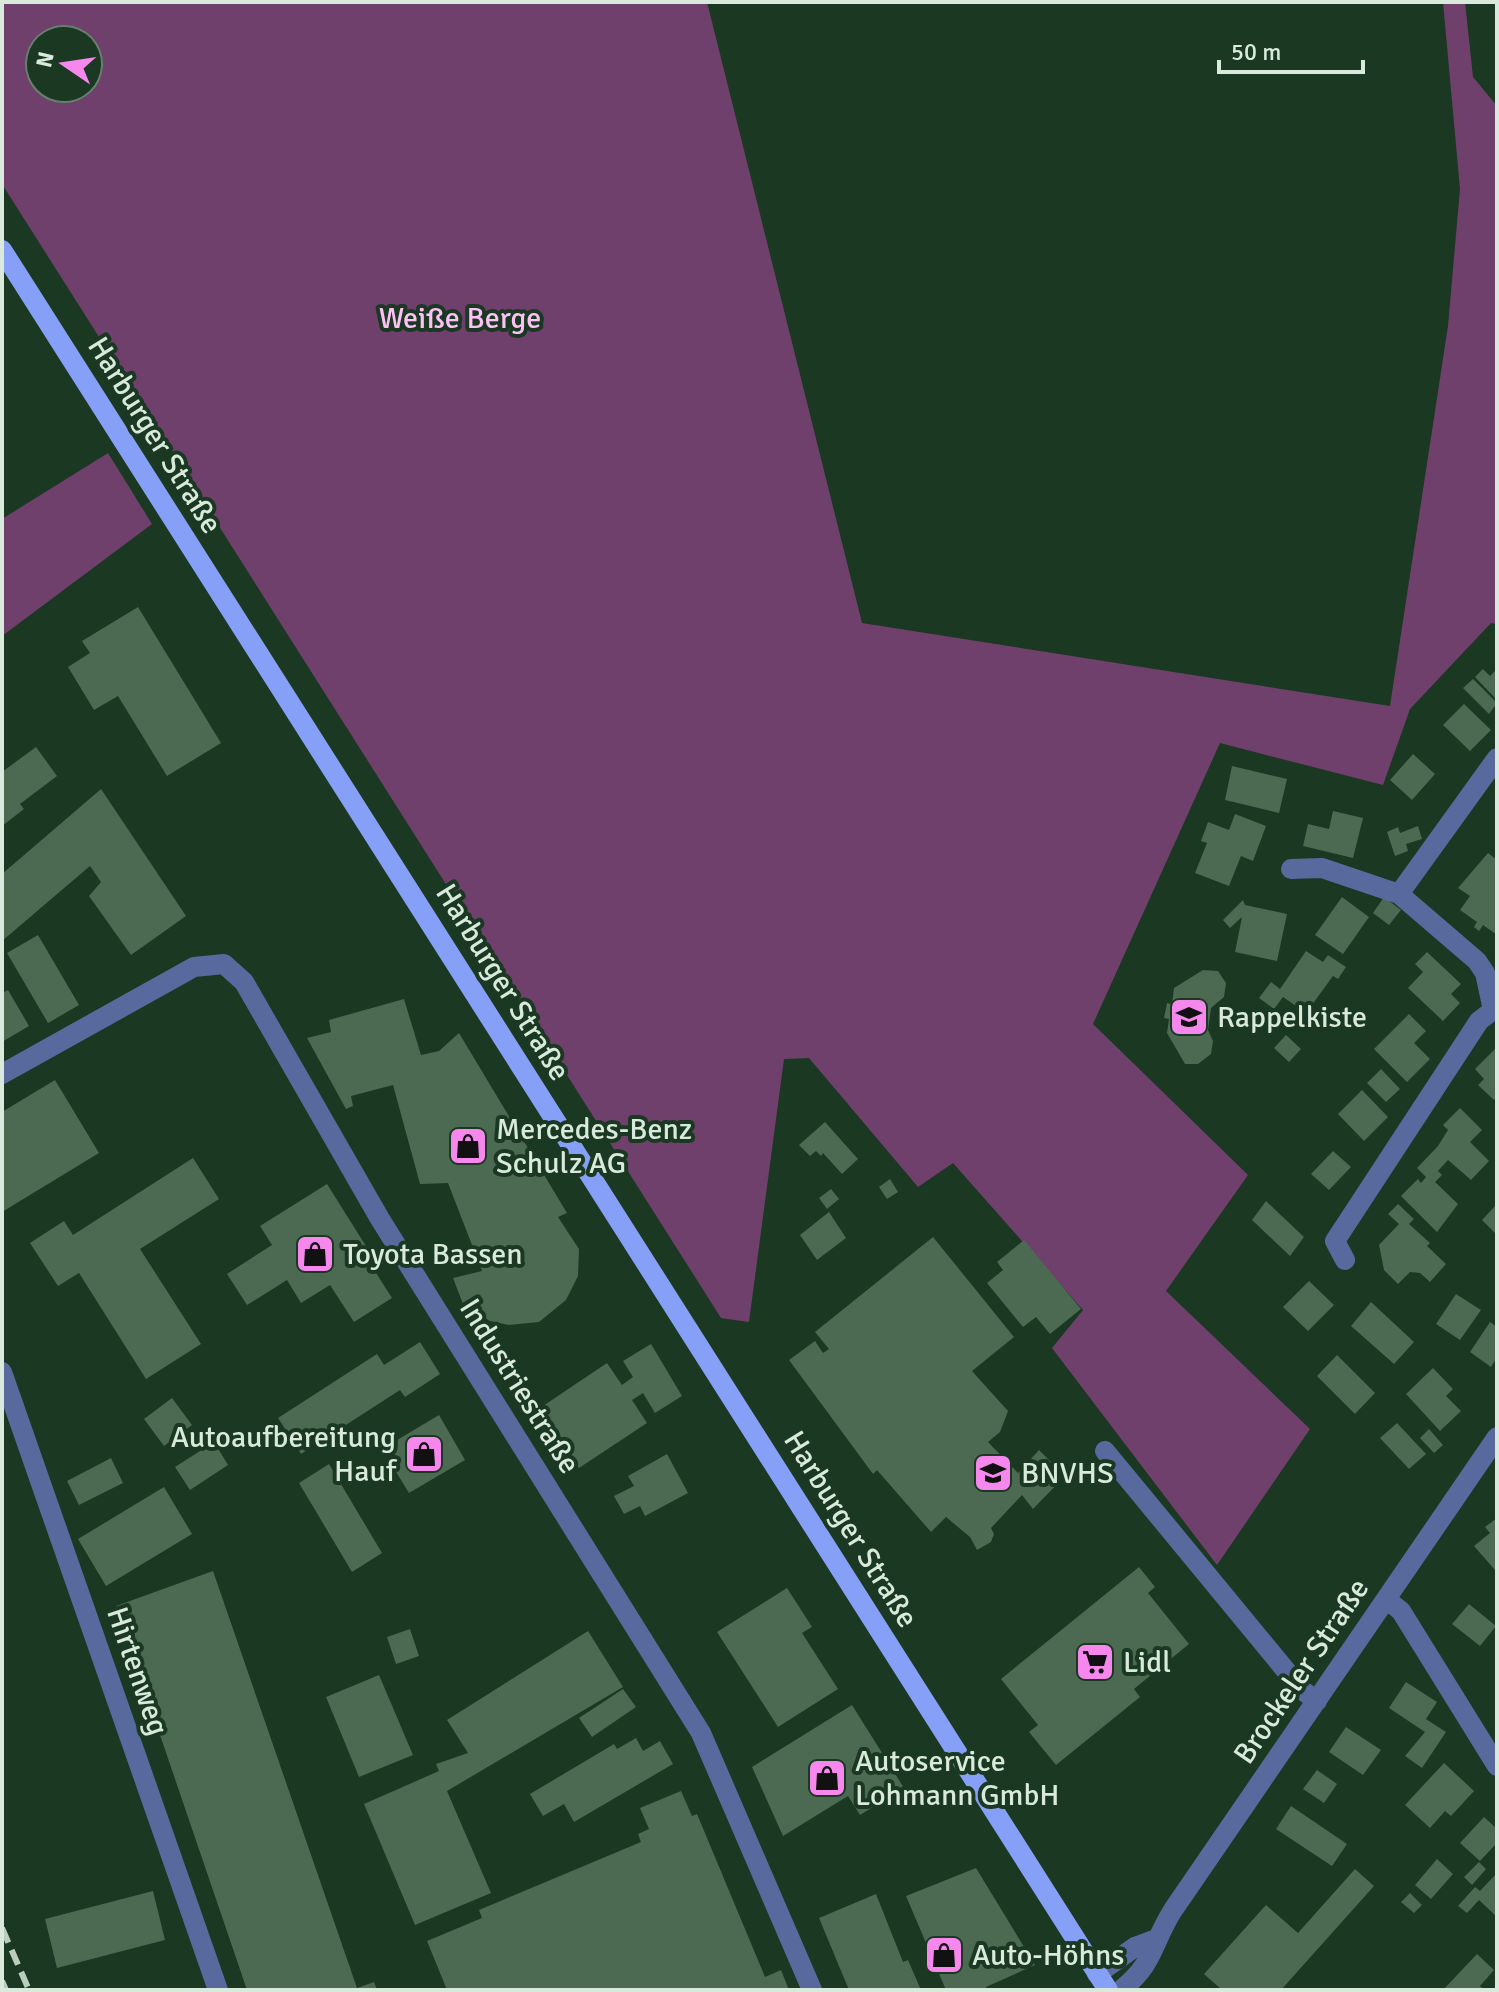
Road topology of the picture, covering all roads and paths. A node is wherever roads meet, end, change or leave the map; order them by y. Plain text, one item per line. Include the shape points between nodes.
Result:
1 (2, 250) edge
2 (1497, 758) edge
3 (1291, 869) dead end
4 (1399, 894) junction
5 (1495, 1010) edge
6 (2, 1074) edge
7 (1345, 1260) dead end
8 (2, 1372) edge
9 (1497, 1437) edge
10 (1105, 1451) dead end
11 (1386, 1599) junction
12 (1317, 1701) junction
13 (1497, 1766) edge
14 (1154, 1940) junction
15 (1102, 1982) edge
16 (218, 1990) edge
17 (812, 1990) edge
18 (1121, 1990) edge

1 - 15 main road, Harburger Straße
2 - 4 street
3 - 4 street via 1322,868
4 - 5 street via 1477,961
5 - 7 street via 1479,1021 1335,1241
6 - 17 street, Industriestraße via 194,967 224,964 244,982 380,1219 701,1733
8 - 16 street, Hirtenweg
9 - 11 street, Brockeler Straße
10 - 12 street via 1302,1690
11 - 12 street, Brockeler Straße
11 - 13 street via 1401,1611
12 - 14 street, Brockeler Straße
14 - 15 street, Brockeler Straße via 1135,1947
14 - 18 street, Brockeler Straße via 1143,1973

